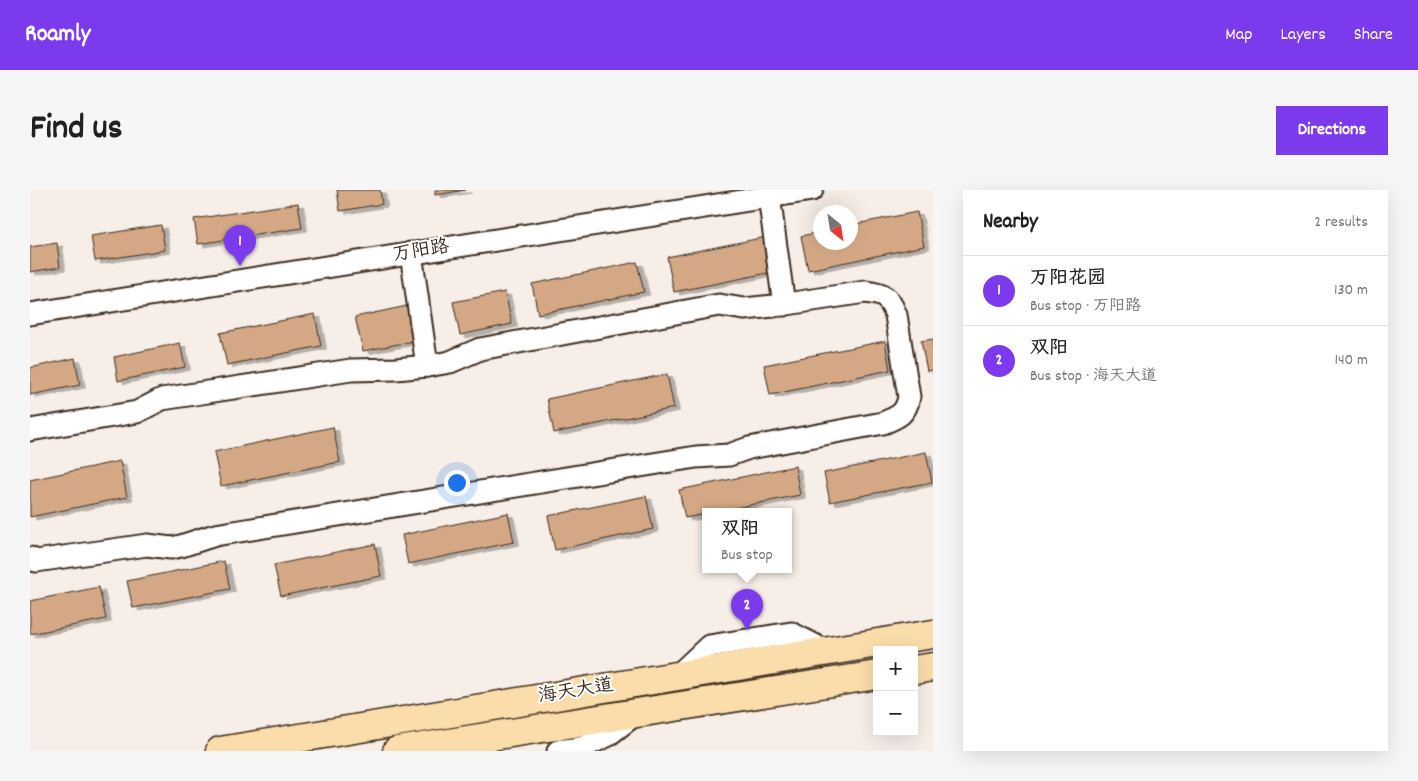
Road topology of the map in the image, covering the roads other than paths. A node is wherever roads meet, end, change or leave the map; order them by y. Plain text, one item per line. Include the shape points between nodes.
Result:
1 (812, 190) edge
2 (769, 196) junction
3 (411, 253) junction
4 (784, 305) junction
5 (30, 314) edge
6 (427, 366) junction
7 (30, 430) edge
8 (30, 558) edge
9 (933, 634) edge
10 (933, 667) edge
11 (918, 669) edge
12 (873, 676) edge
13 (638, 712) junction
14 (484, 744) edge
15 (220, 751) edge
16 (397, 751) edge
17 (558, 751) edge

1 - 2 street, 万阳路
2 - 3 street, 万阳路
2 - 4 street
3 - 5 street, 万阳路
3 - 6 street
4 - 6 street via 744,309 719,305 480,349 450,362
4 - 8 street via 865,292 880,294 891,302 909,397 907,408 897,418 883,423 749,448 729,455 686,458 215,535 171,548 146,545 36,561
6 - 7 street via 351,370 162,399 137,412
9 - 15 main road, 海天大道
10 - 11 main road
12 - 13 main road, 海天大道
13 - 14 main road, 海天大道
13 - 17 street via 607,736 581,748
14 - 16 main road, 海天大道

